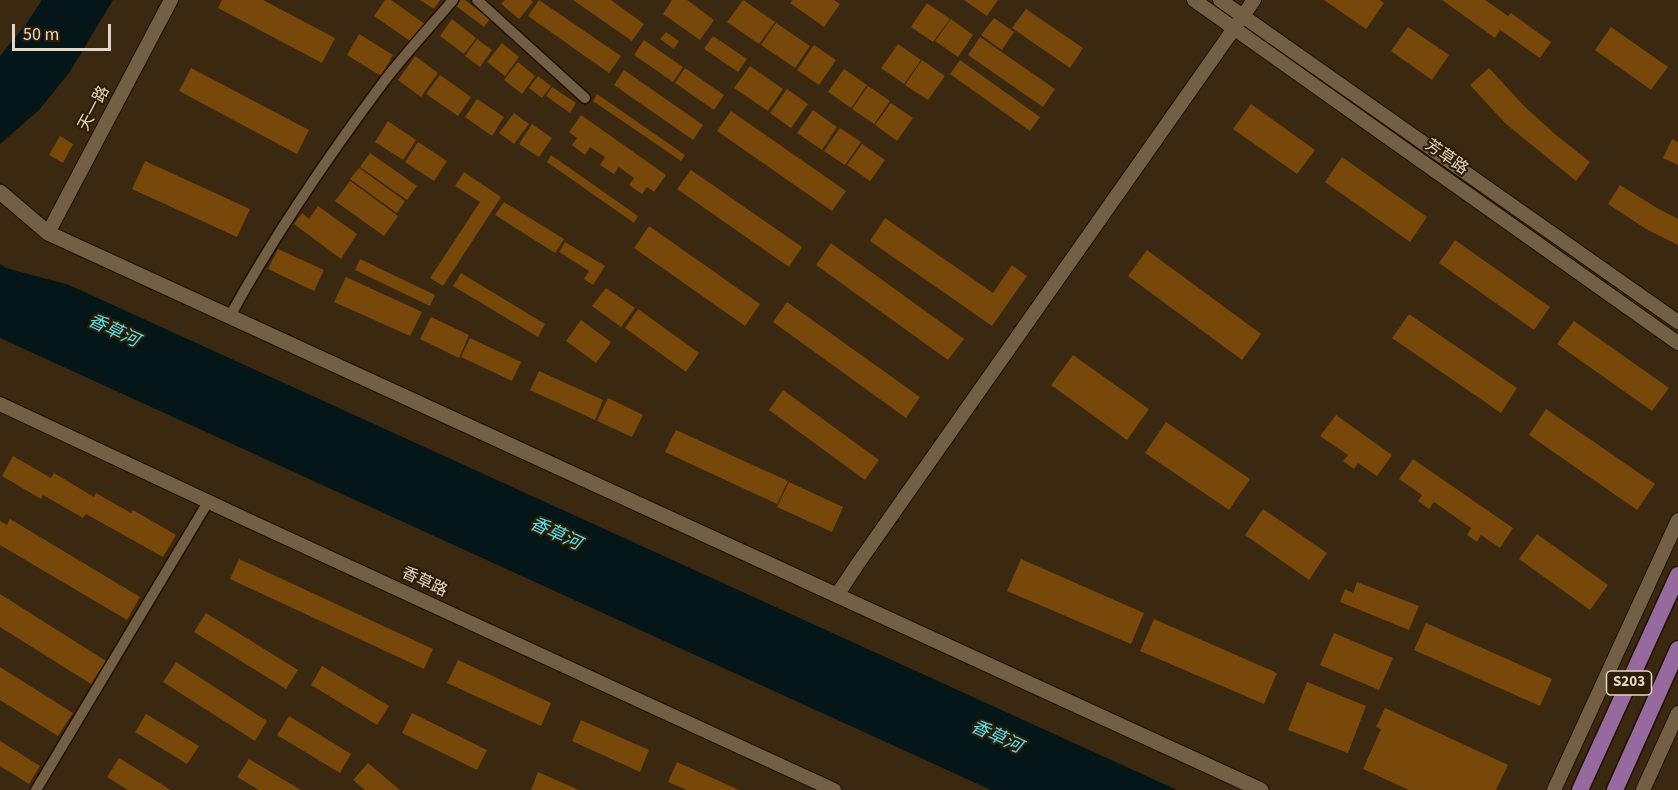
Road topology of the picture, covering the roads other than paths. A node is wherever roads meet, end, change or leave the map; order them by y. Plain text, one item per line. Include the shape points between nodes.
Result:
1 (171, 0) edge
2 (453, 0) edge
3 (477, 0) edge
4 (1194, 0) edge
5 (1220, 0) edge
6 (1254, 0) edge
7 (1243, 16) junction
8 (1234, 28) junction
9 (585, 98) dead end
10 (0, 192) edge
11 (48, 233) junction
12 (230, 316) junction
13 (1678, 322) edge
14 (1678, 343) edge
15 (0, 404) edge
16 (208, 502) junction
17 (1678, 520) edge
18 (1678, 575) edge
19 (837, 595) junction
20 (1678, 649) edge
21 (1678, 713) edge
22 (36, 790) edge
23 (834, 790) edge
24 (1261, 790) edge
25 (1554, 790) edge
26 (1580, 790) edge
27 (1615, 790) edge
28 (1643, 790) edge

1 - 11 street, 天一路
2 - 12 street via 386,80 306,193 259,262
3 - 9 street
4 - 8 street, 芳草路
5 - 7 street, 芳草路
6 - 7 street
7 - 8 street
7 - 13 street, 芳草路
8 - 14 street, 芳草路
8 - 19 street
10 - 11 main road
11 - 12 main road
12 - 19 main road
15 - 16 street, 香草路
16 - 22 street
16 - 23 street, 香草路
17 - 25 street
18 - 26 main road, S203
19 - 24 main road
20 - 27 main road, S203
21 - 28 street

